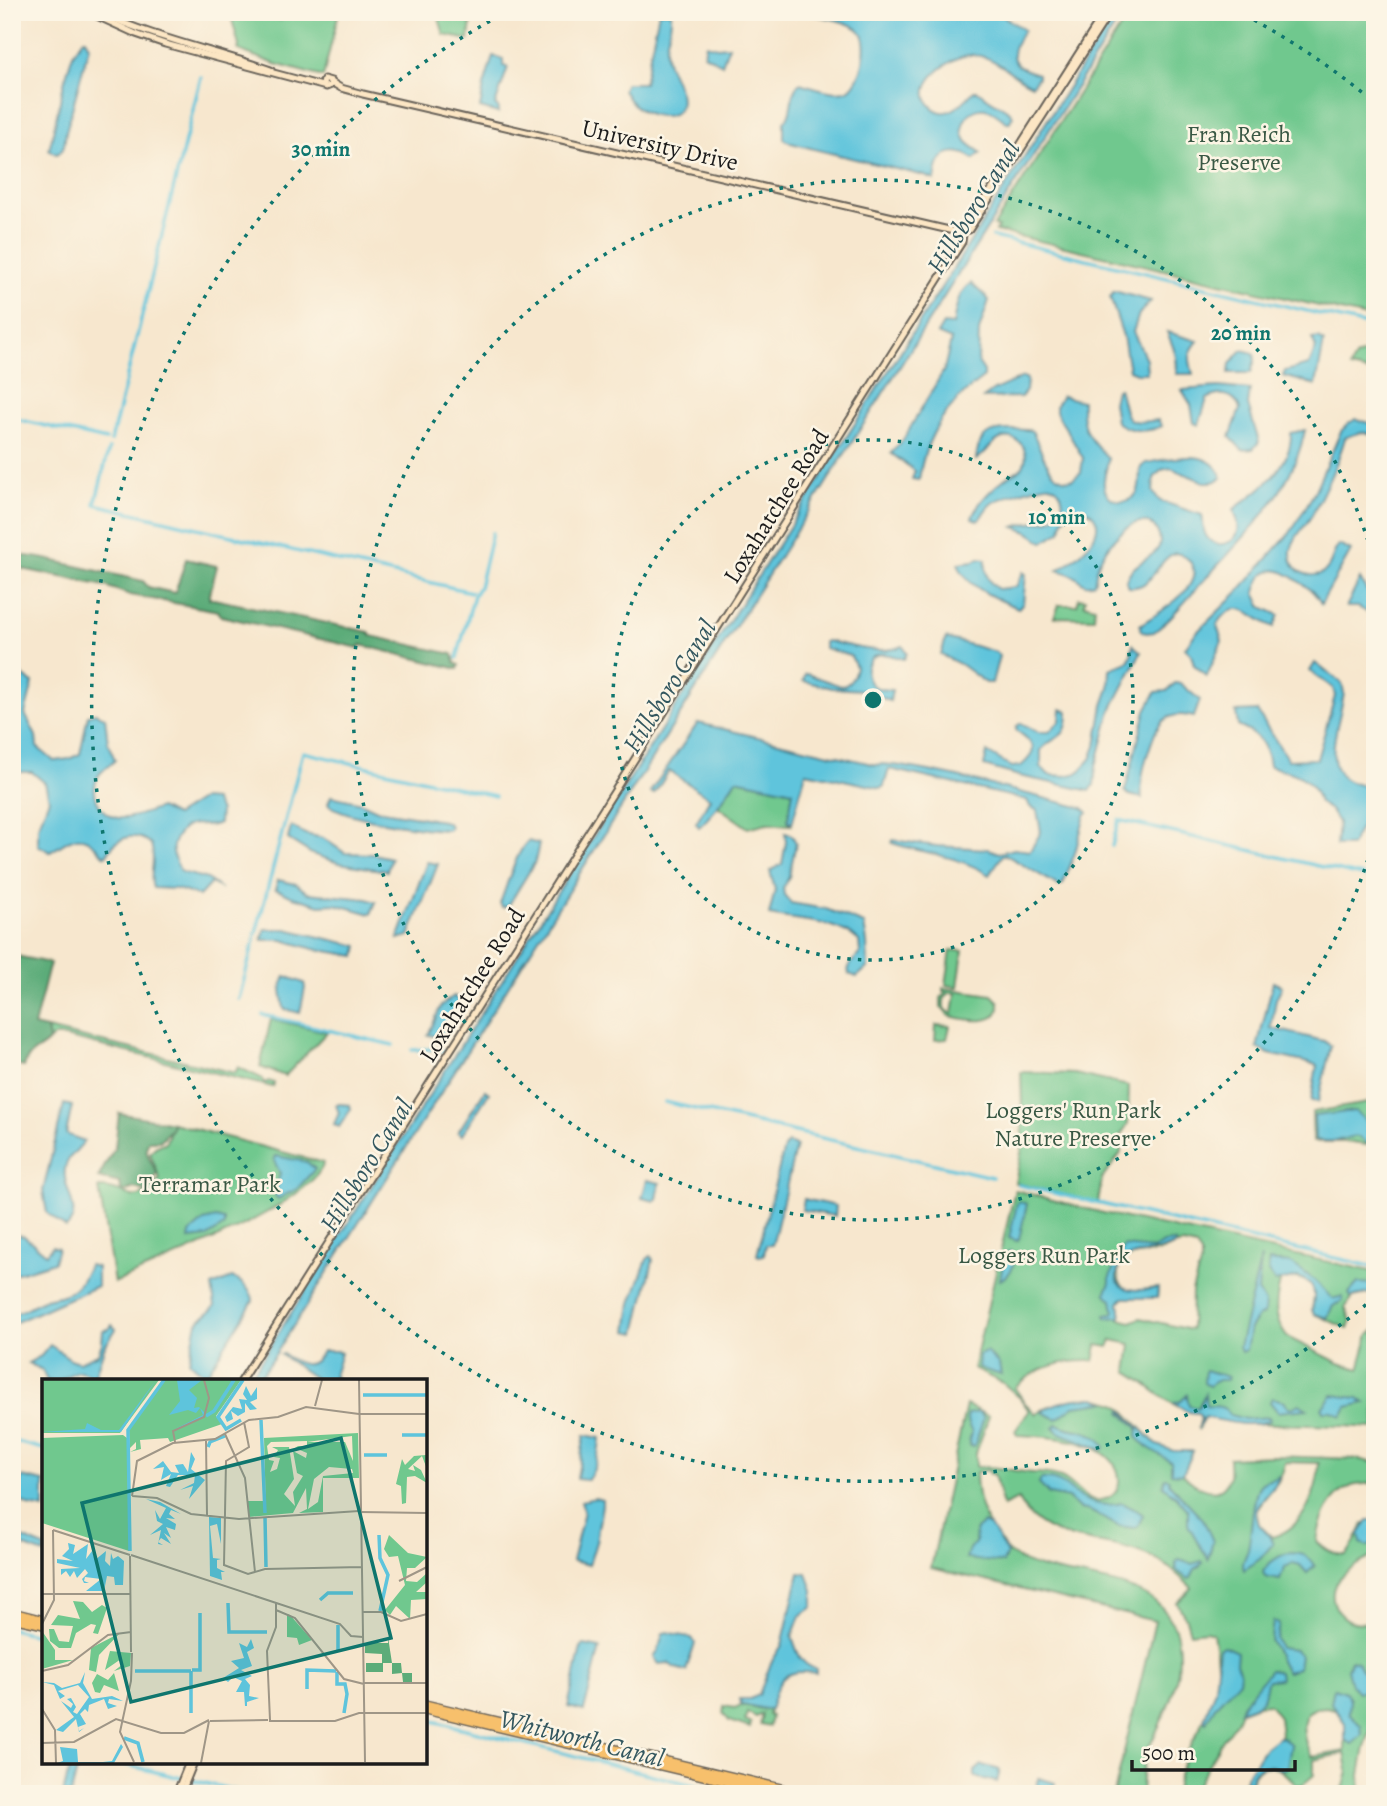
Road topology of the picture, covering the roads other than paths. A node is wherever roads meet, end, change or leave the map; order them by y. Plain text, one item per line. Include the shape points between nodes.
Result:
1 (1107, 12) edge
2 (94, 13) edge
3 (328, 70) dead end
4 (325, 82) junction
5 (965, 231) junction
6 (242, 1379) edge
7 (12, 1612) edge
8 (12, 1618) edge
9 (42, 1619) edge
10 (42, 1625) edge
11 (427, 1703) edge
12 (427, 1710) edge
13 (191, 1764) edge
14 (178, 1794) edge
15 (779, 1794) edge
16 (806, 1794) edge

1 - 5 main road, Loxahatchee Road
2 - 4 main road via 287,77
3 - 4 main road
4 - 5 main road, University Drive
5 - 6 main road, Loxahatchee Road
7 - 9 main road
8 - 10 main road
11 - 16 main road
12 - 15 main road
13 - 14 main road

